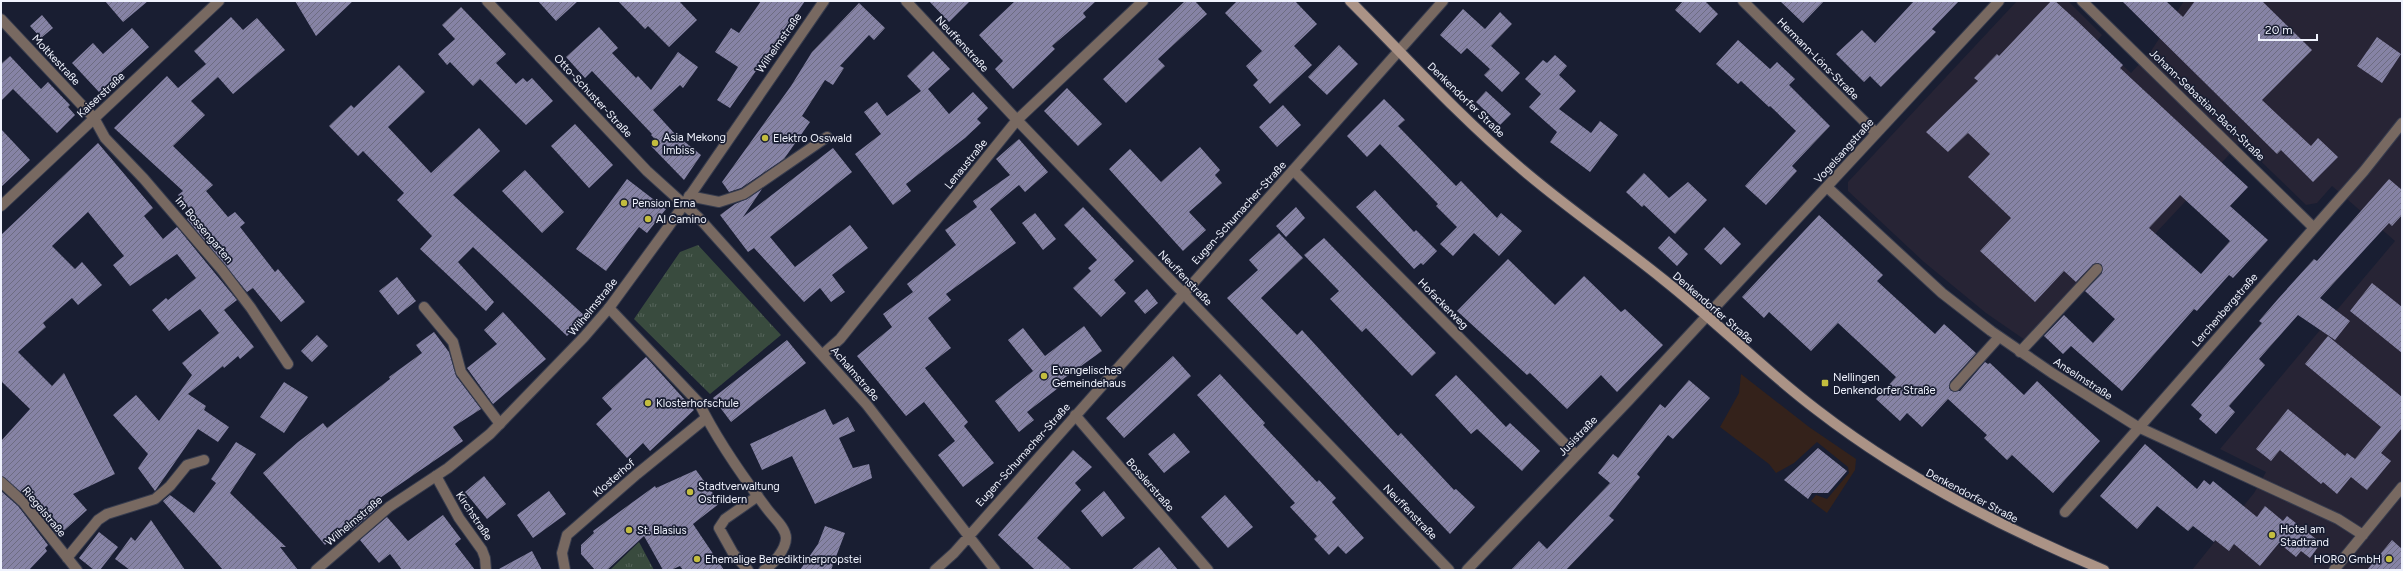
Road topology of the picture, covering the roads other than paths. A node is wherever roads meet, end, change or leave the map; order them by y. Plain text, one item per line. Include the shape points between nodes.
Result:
1 (218, 1) edge
2 (487, 1) edge
3 (824, 1) edge
4 (906, 1) edge
5 (1143, 1) edge
6 (1350, 1) edge
7 (1443, 1) edge
8 (1999, 1) edge
9 (2082, 1) edge
10 (1750, 3) edge
11 (1, 19) edge
12 (1399, 50) junction
13 (94, 118) junction
14 (1017, 120) junction
15 (2402, 123) edge
16 (1876, 133) junction
17 (827, 137) dead end
18 (1293, 170) junction
19 (1828, 187) junction
20 (687, 200) junction
21 (1, 206) edge
22 (2314, 228) junction
23 (2097, 269) dead end
24 (1183, 293) junction
25 (424, 307) dead end
26 (610, 308) junction
27 (1706, 317) junction
28 (1999, 337) junction
29 (2020, 352) junction
30 (822, 355) junction
31 (288, 364) dead end
32 (1955, 386) dead end
33 (1075, 415) junction
34 (706, 418) junction
35 (500, 424) junction
36 (2138, 427) junction
37 (1576, 455) junction
38 (204, 460) dead end
39 (436, 476) junction
40 (1, 482) edge
41 (2402, 487) edge
42 (758, 496) junction
43 (2065, 512) dead end
44 (968, 535) junction
45 (2363, 535) junction
46 (67, 558) junction
47 (77, 570) edge
48 (316, 570) edge
49 (486, 570) edge
50 (565, 570) edge
51 (748, 570) edge
52 (764, 570) edge
53 (935, 570) edge
54 (995, 570) edge
55 (1208, 570) edge
56 (1449, 570) edge
57 (1467, 570) edge
58 (2104, 570) edge
59 (2334, 570) edge

1 - 13 street, Kaiserstraße
2 - 20 street, Otto-Schuster-Straße via 647,171
3 - 20 street, Wilhelmstraße
4 - 14 street, Neuffenstraße
5 - 14 street, Lenaustraße
6 - 12 main road, Denkendorfer Straße
7 - 12 street, Eugen-Schumacher-Straße
8 - 16 street, Vogelsangstraße
9 - 22 street, Johann-Sebastian-Bach-Straße
10 - 16 street, Hermann-Löns-Straße
11 - 13 street, Moltkestraße
12 - 18 street, Eugen-Schumacher-Straße
12 - 27 main road, Denkendorfer Straße via 1517,165 1665,281
13 - 21 street, Kaiserstraße
13 - 31 street, Im Bossengarten via 105,138 144,179 252,308
14 - 24 street, Neuffenstraße
14 - 30 street, Lenaustraße via 840,339
15 - 22 street, Lerchenbergstraße
16 - 19 street, Vogelsangstraße
17 - 20 street via 744,194 719,202
18 - 24 street, Eugen-Schumacher-Straße
18 - 37 street, Hofackerweg
19 - 27 street, Vogelsangstraße
19 - 28 street, Anselmstraße via 1931,284
20 - 26 street, Wilhelmstraße
20 - 30 street, Achalmstraße via 699,218
22 - 36 street, Lerchenbergstraße
23 - 29 street
24 - 33 street, Eugen-Schumacher-Straße
24 - 56 street, Neuffenstraße
25 - 35 street via 453,342 461,372
26 - 34 street via 695,398
26 - 35 street, Wilhelmstraße
27 - 37 street, Jusistraße
27 - 58 main road, Denkendorfer Straße via 1816,410 1899,469 2014,532
28 - 29 street, Anselmstraße
28 - 32 street
29 - 36 street, Anselmstraße
30 - 44 street, Achalmstraße via 867,405
33 - 44 street, Eugen-Schumacher-Straße
33 - 55 street, Bosslerstraße
34 - 42 street
34 - 50 street, Klosterhof via 567,535 562,553
35 - 39 street, Wilhelmstraße
36 - 43 street, Lerchenbergstraße
36 - 45 street, Anselmstraße via 2338,518
37 - 57 street, Jusistraße
38 - 46 street, Riegelstraße via 187,465 170,486 155,499 107,514 98,520
39 - 48 street, Wilhelmstraße via 389,507
39 - 49 street, Kirchstraße via 459,518 482,550
40 - 46 street, Riegelstraße via 23,502
41 - 45 street
42 - 51 street via 725,519 719,528 732,553
42 - 52 street via 786,538 779,554
44 - 53 street, Eugen-Schumacher-Straße
44 - 54 street, Achalmstraße
45 - 59 street
46 - 47 street, Riegelstraße

